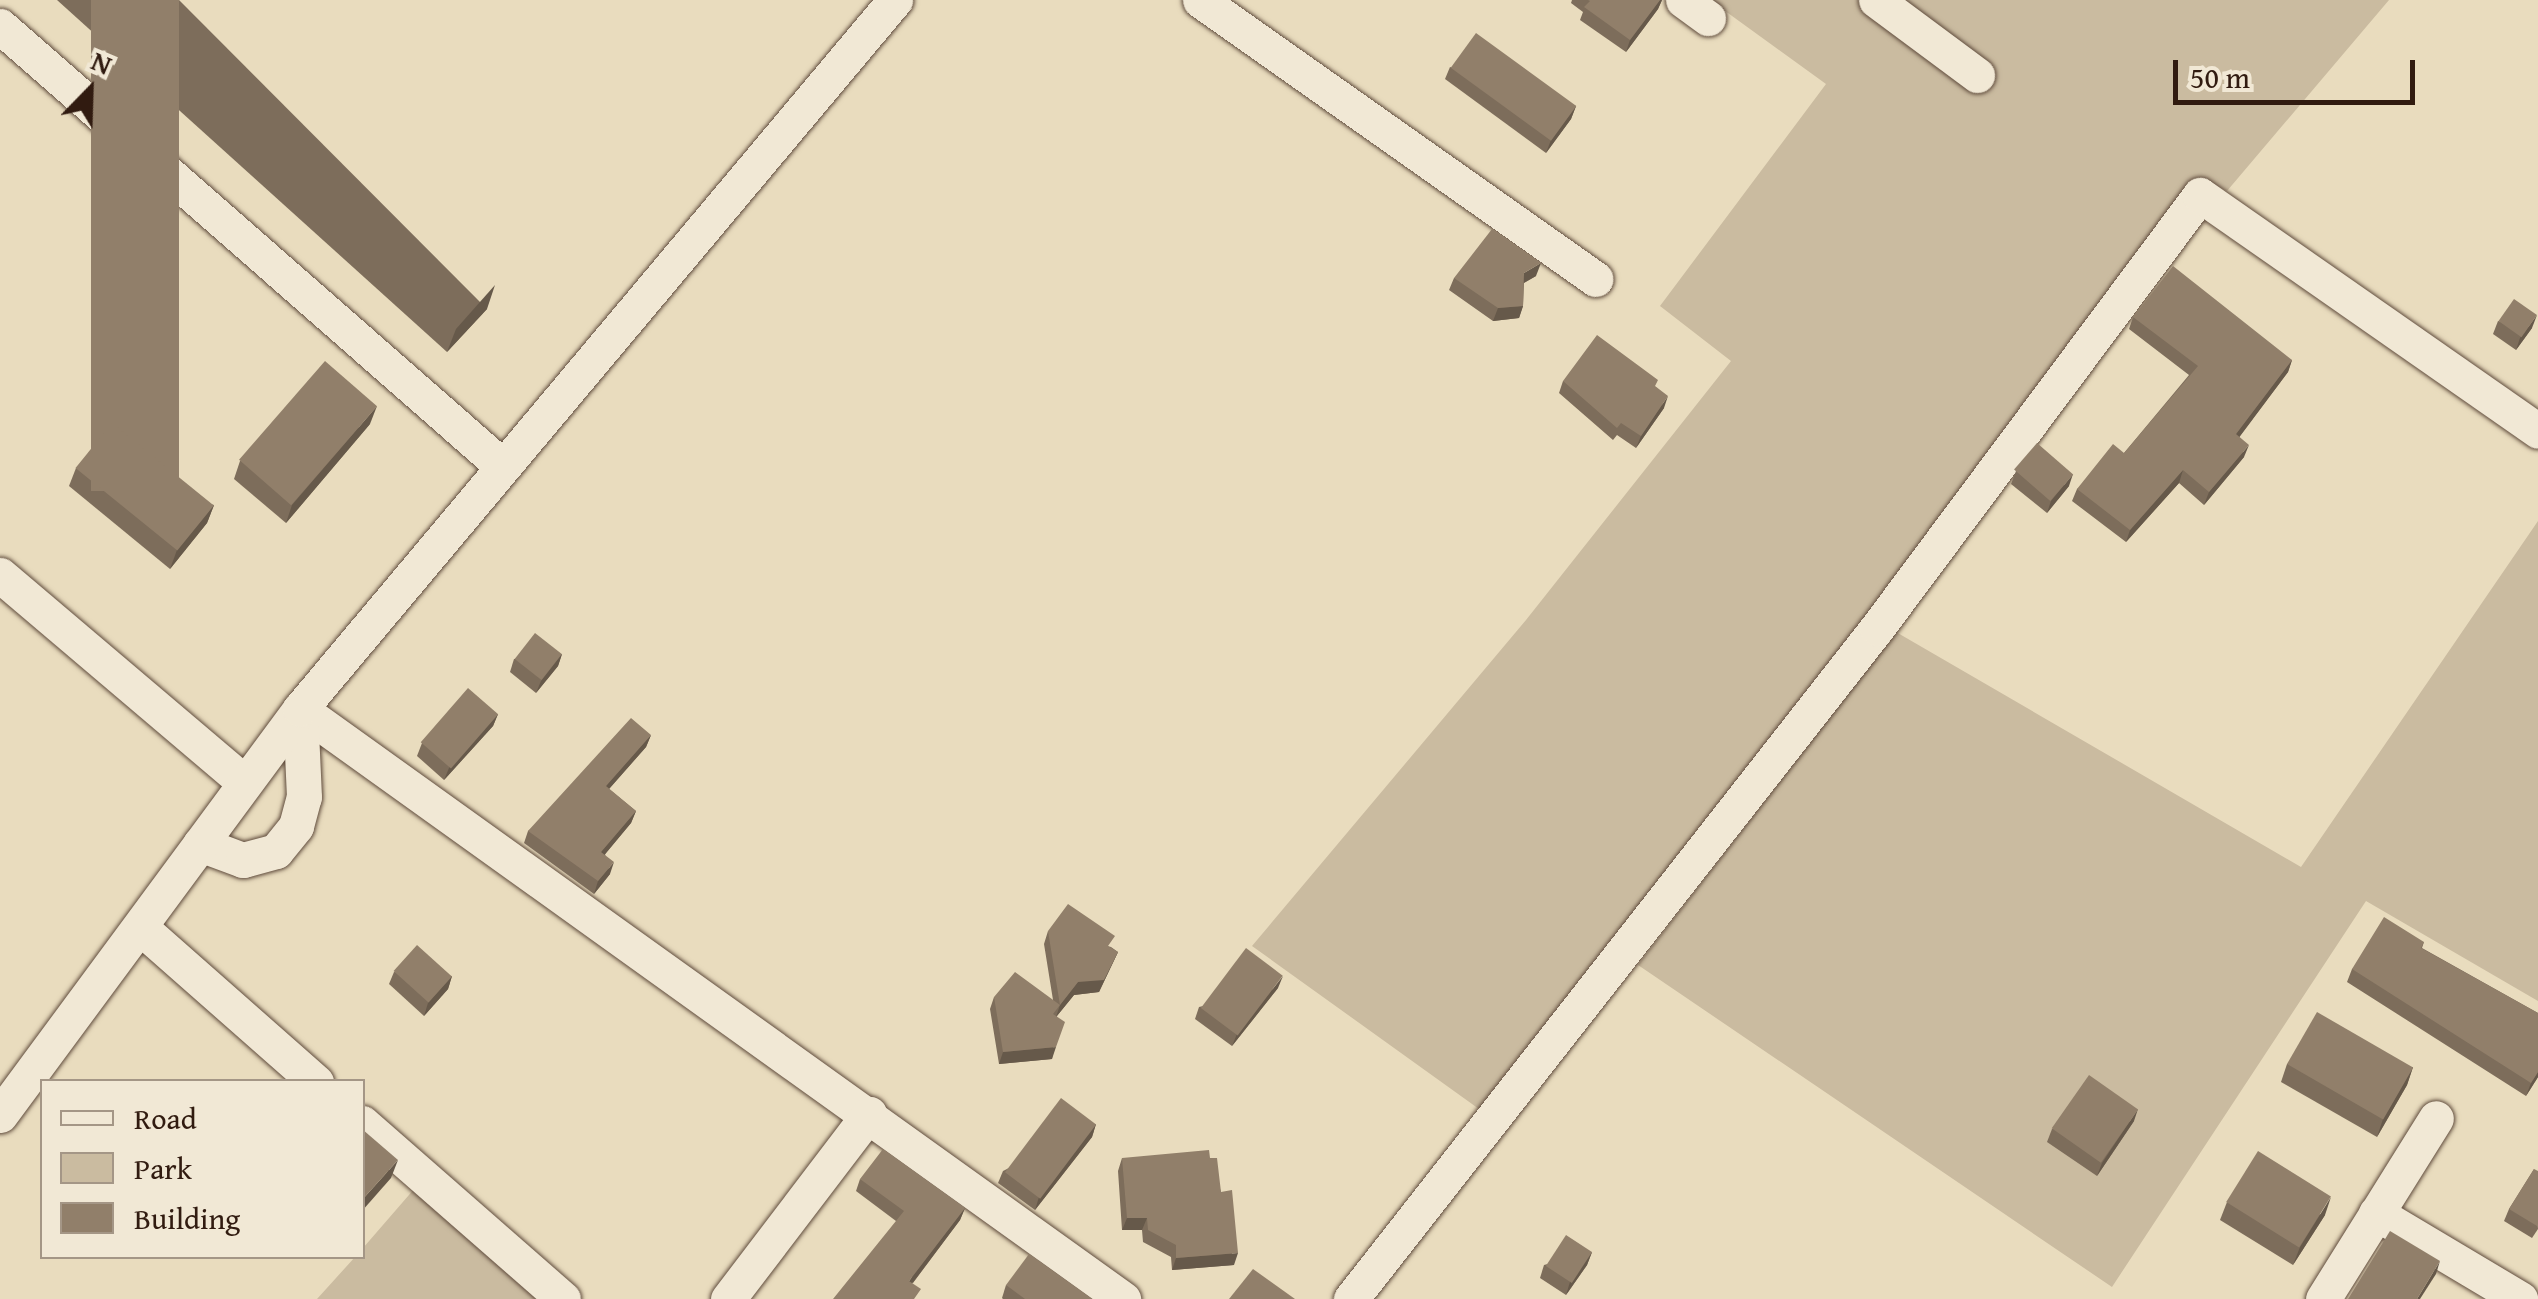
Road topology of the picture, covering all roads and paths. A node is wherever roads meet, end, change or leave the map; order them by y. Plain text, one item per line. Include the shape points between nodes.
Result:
1 (895, 0) edge
2 (1200, 0) edge
3 (1876, 0) edge
4 (0, 26) edge
5 (1977, 75) dead end
6 (1596, 279) dead end
7 (2538, 430) edge
8 (502, 466) junction
9 (0, 575) edge
10 (300, 709) junction
11 (244, 782) junction
12 (200, 844) junction
13 (140, 927) junction
14 (313, 1079) edge
15 (869, 1114) junction
16 (0, 1115) edge
17 (2436, 1118) dead end
18 (365, 1125) edge
19 (2376, 1213) junction
20 (563, 1299) edge
21 (728, 1299) edge
22 (1122, 1299) edge
23 (1351, 1299) edge
24 (2323, 1299) edge
25 (2520, 1299) edge

1 - 8 street
2 - 6 street
3 - 5 street
4 - 8 street
7 - 23 street via 2200,195 1877,628
8 - 10 street
9 - 11 street
10 - 11 street
10 - 12 street via 304,796 296,826 276,851 243,860
10 - 15 street
11 - 12 street
12 - 13 street
13 - 14 street
13 - 16 street
15 - 21 street
15 - 22 street
17 - 19 street
18 - 20 street
19 - 24 street
19 - 25 street

